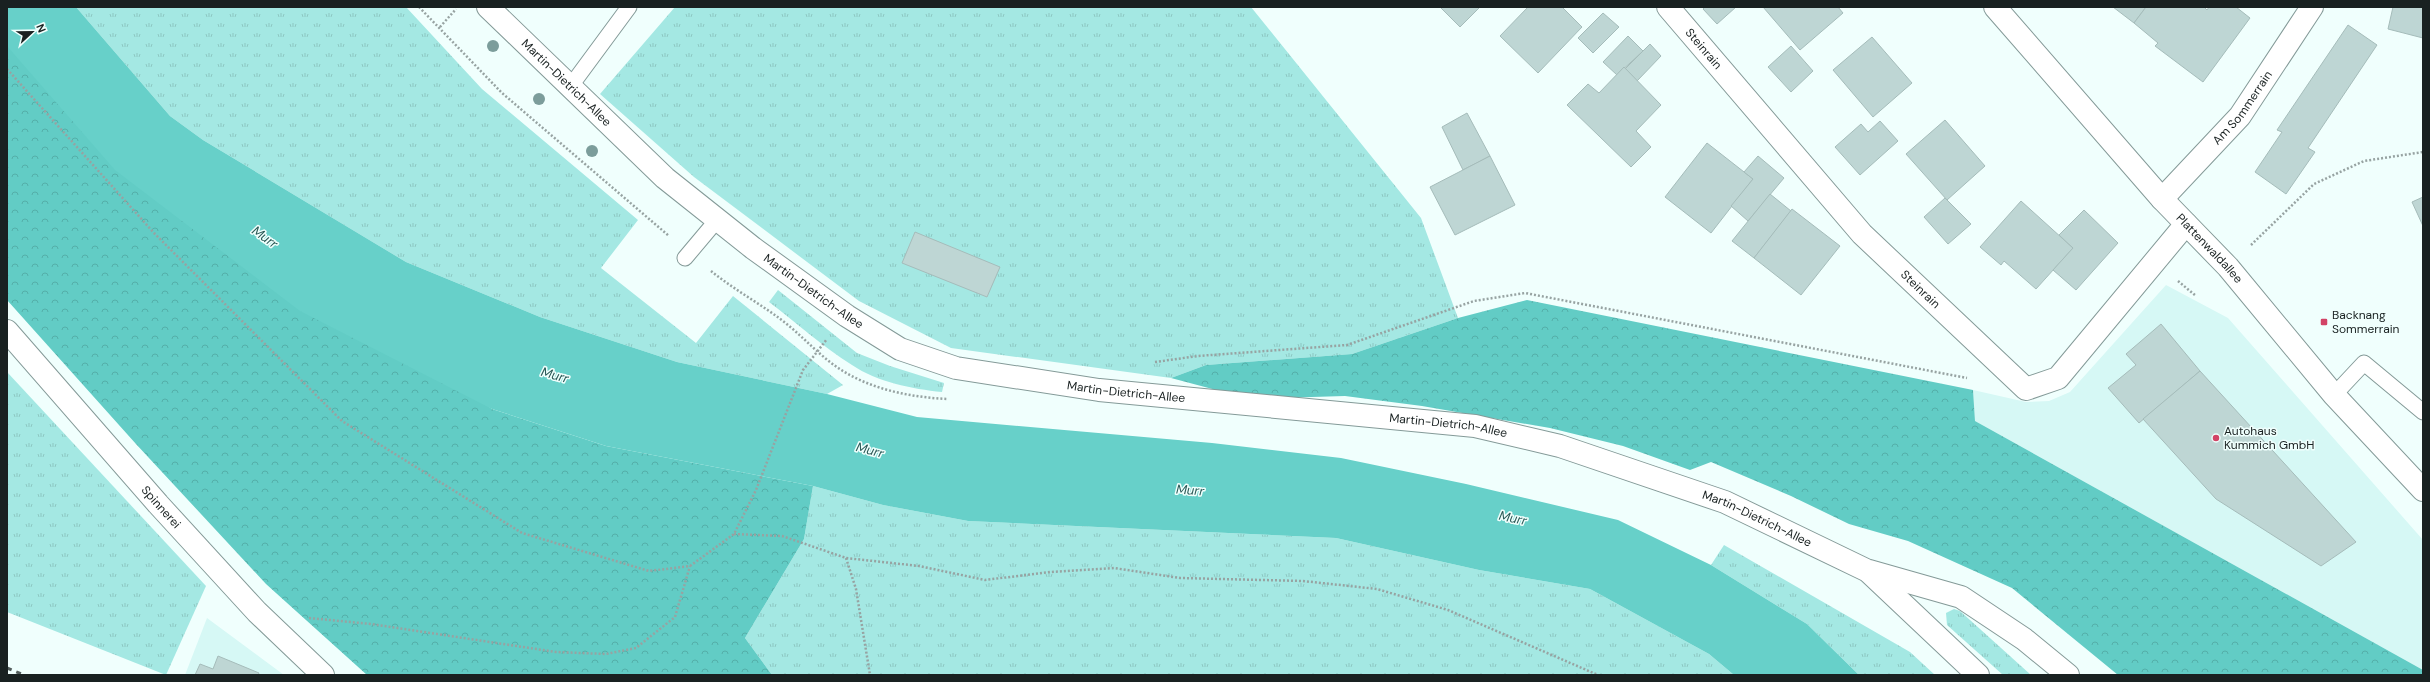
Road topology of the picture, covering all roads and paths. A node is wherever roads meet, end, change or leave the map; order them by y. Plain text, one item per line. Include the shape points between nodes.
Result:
1 (418, 7) edge
2 (458, 7) edge
3 (488, 7) edge
4 (629, 7) edge
5 (1668, 7) edge
6 (1995, 7) edge
7 (2312, 7) edge
8 (440, 27) junction
9 (7, 69) edge
10 (570, 87) junction
11 (2423, 152) edge
12 (2162, 199) junction
13 (717, 220) junction
14 (2186, 224) junction
15 (2251, 245) dead end
16 (688, 255) junction
17 (7, 331) edge
18 (816, 351) junction
19 (1149, 363) dead end
20 (1972, 378) dead end
21 (2334, 395) junction
22 (954, 400) dead end
23 (2423, 412) edge
24 (2423, 490) edge
25 (734, 534) junction
26 (846, 558) junction
27 (690, 566) junction
28 (1866, 570) junction
29 (257, 612) junction
30 (323, 675) edge
31 (870, 675) edge
32 (1598, 675) edge
33 (1978, 675) edge
34 (2068, 675) edge

1 - 8 path
2 - 8 path
3 - 10 street, Martin-Dietrich-Allee
4 - 10 lane
5 - 14 street, Steinrain via 1862,234 2026,389 2058,378
6 - 12 street, Plattenwaldallee
7 - 12 street, Am Sommerrain via 2240,116
8 - 16 path via 502,93
9 - 27 path via 154,233 342,420 522,533 649,571
10 - 13 street, Martin-Dietrich-Allee via 665,178
11 - 15 path via 2364,161 2314,184
12 - 14 street, Plattenwaldallee
13 - 16 lane
13 - 28 street, Martin-Dietrich-Allee via 847,316 886,341 900,349 956,368 1099,390 1475,426 1560,446 1726,502
14 - 21 street, Plattenwaldallee via 2228,267
16 - 18 path via 780,319
17 - 29 street, Spinnerei via 158,504
18 - 22 path via 848,373 886,389 916,398
18 - 25 path via 803,370 756,490
19 - 20 path via 1198,356 1347,345 1474,301 1525,293
21 - 23 lane via 2364,363
21 - 24 street, Plattenwaldallee
25 - 26 path via 782,536
25 - 27 path
26 - 31 path via 856,589
26 - 32 path via 919,566 985,580 1114,568 1180,578 1303,581 1377,589 1448,610
27 - 29 path via 675,617 636,648 606,654 556,652 370,624
28 - 33 street, Martin-Dietrich-Allee
28 - 34 street, Martin-Dietrich-Allee via 1961,597 2024,640
29 - 30 street, Spinnerei

